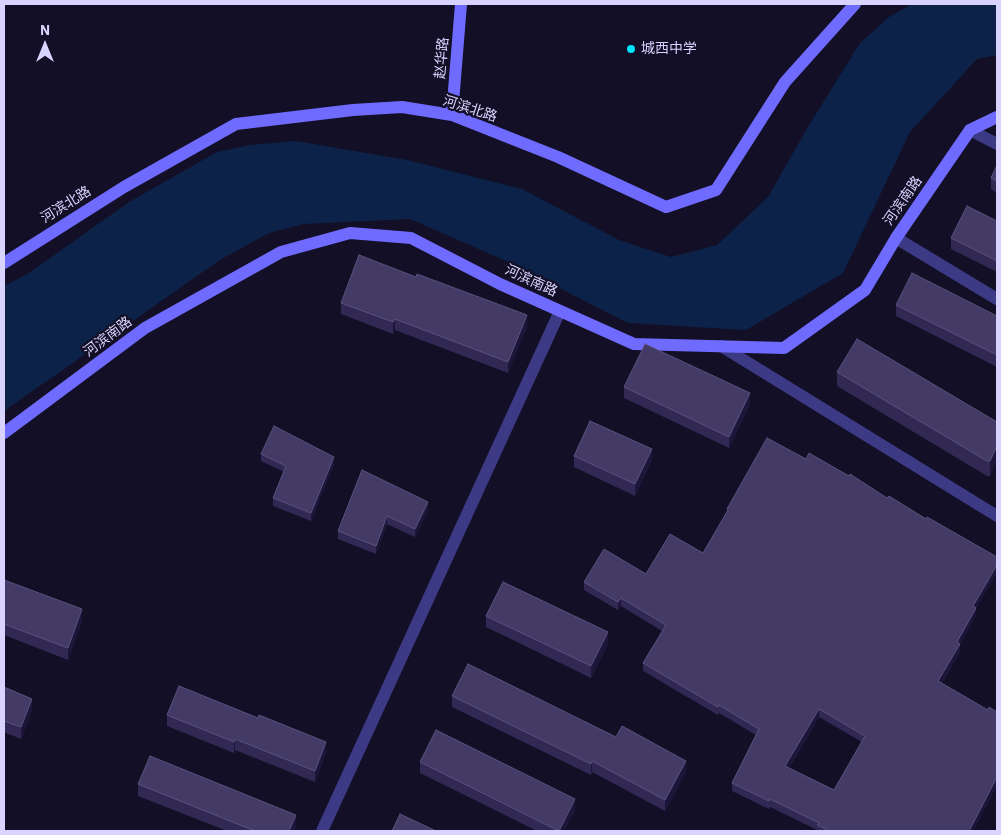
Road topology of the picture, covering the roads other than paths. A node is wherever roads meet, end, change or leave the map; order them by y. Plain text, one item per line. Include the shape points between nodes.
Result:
1 (461, 4) edge
2 (855, 4) edge
3 (452, 116) junction
4 (997, 117) edge
5 (970, 130) junction
6 (997, 144) edge
7 (896, 238) junction
8 (4, 263) edge
9 (997, 299) edge
10 (560, 311) junction
11 (721, 346) junction
12 (4, 433) edge
13 (997, 516) edge
14 (322, 831) edge

1 - 3 street, 赵华路
2 - 3 street, 河滨北路 via 785,82 716,190 666,207 558,157
3 - 8 street, 河滨北路 via 402,107 236,124 124,187
4 - 5 street, 河滨南路
5 - 6 street
5 - 7 street, 河滨南路
7 - 9 street
7 - 11 street, 河滨南路 via 865,290 784,348
10 - 11 street, 河滨南路 via 634,344
10 - 12 street, 河滨南路 via 412,238 350,233 281,252 145,328
10 - 14 street
11 - 13 street

